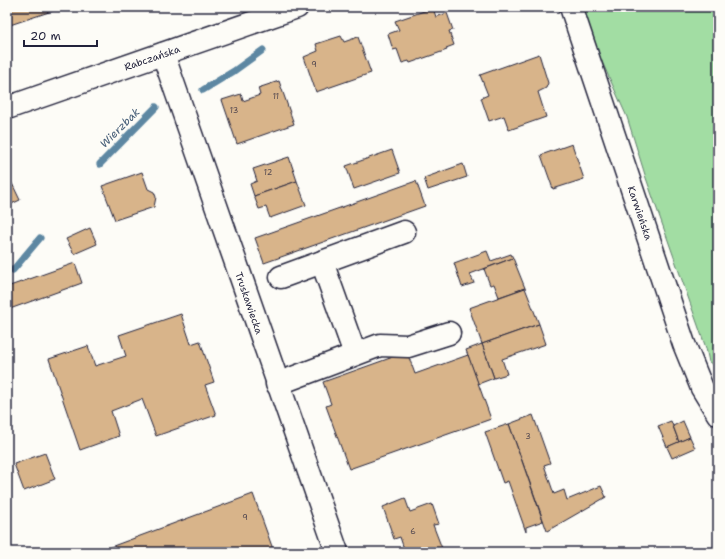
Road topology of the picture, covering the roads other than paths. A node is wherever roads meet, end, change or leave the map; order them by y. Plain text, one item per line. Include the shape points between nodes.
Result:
1 (297, 7) edge
2 (571, 7) edge
3 (163, 54) junction
4 (7, 108) edge
5 (404, 232) dead end
6 (322, 262) junction
7 (281, 277) dead end
8 (449, 333) dead end
9 (356, 354) junction
10 (277, 384) junction
11 (718, 414) edge
12 (337, 552) edge

1 - 3 street, Rabczańska
2 - 11 street, Karwieńska via 684,344 702,388
3 - 4 street, Rabczańska
3 - 10 street, Truskawiecka
5 - 6 street
6 - 7 street
6 - 9 street
8 - 9 street via 408,346 380,345
9 - 10 street
10 - 12 street, Truskawiecka

